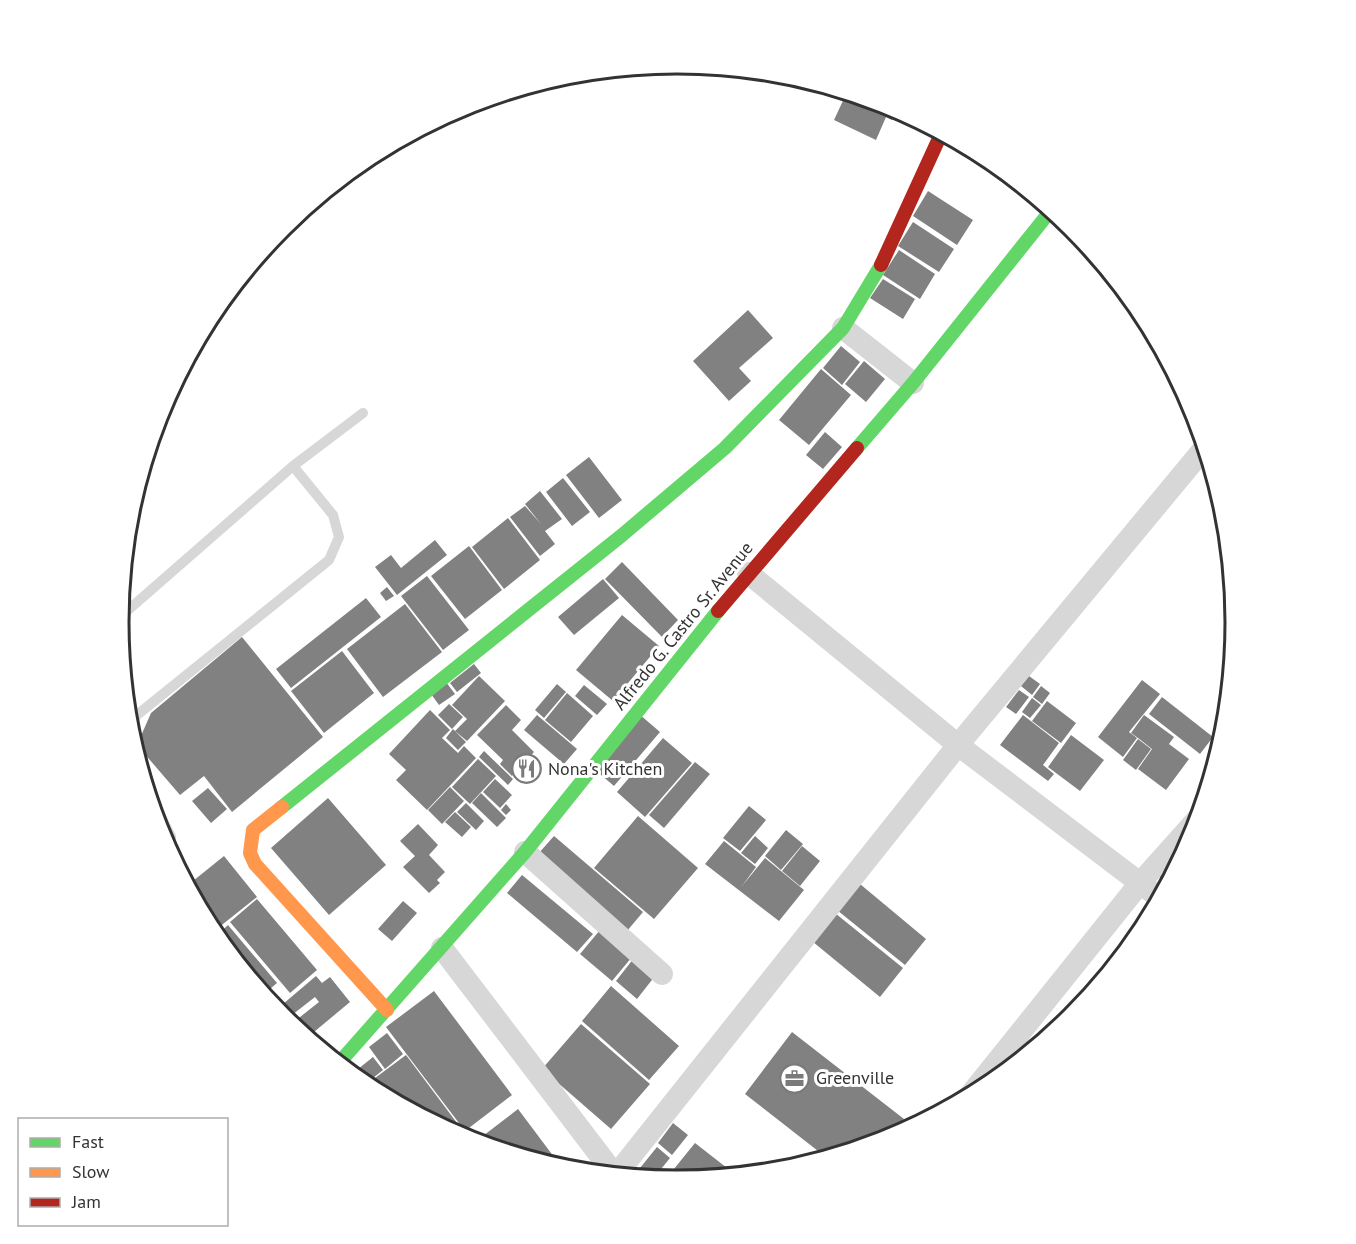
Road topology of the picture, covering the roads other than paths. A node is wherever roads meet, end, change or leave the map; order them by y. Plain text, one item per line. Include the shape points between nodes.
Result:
1 (939, 140) edge
2 (1046, 216) edge
3 (843, 328) junction
4 (914, 382) junction
5 (363, 413) dead end
6 (1200, 454) edge
7 (293, 466) junction
8 (748, 573) junction
9 (130, 609) edge
10 (138, 715) edge
11 (958, 744) junction
12 (1184, 834) edge
13 (525, 852) junction
14 (1140, 883) junction
15 (1154, 894) edge
16 (442, 948) junction
17 (662, 974) dead end
18 (387, 1010) junction
19 (344, 1057) edge
20 (983, 1078) edge
21 (609, 1166) edge
22 (622, 1167) edge

1 - 3 street via 879,270
2 - 4 street, Alfredo G. Castro Sr. Avenue
3 - 4 street
3 - 18 street via 725,448 253,830 250,853 255,864
4 - 8 street, Alfredo G. Castro Sr. Avenue
5 - 7 lane
6 - 11 street
7 - 9 lane
7 - 10 lane via 333,515 339,537 329,560
8 - 11 street
8 - 13 street, Alfredo G. Castro Sr. Avenue
11 - 14 street
11 - 22 street
12 - 14 street
13 - 16 street, Alfredo G. Castro Sr. Avenue
13 - 17 street
14 - 15 street
14 - 20 street
16 - 18 street, Alfredo G. Castro Sr. Avenue
16 - 21 street
18 - 19 street, Alfredo G. Castro Sr. Avenue

